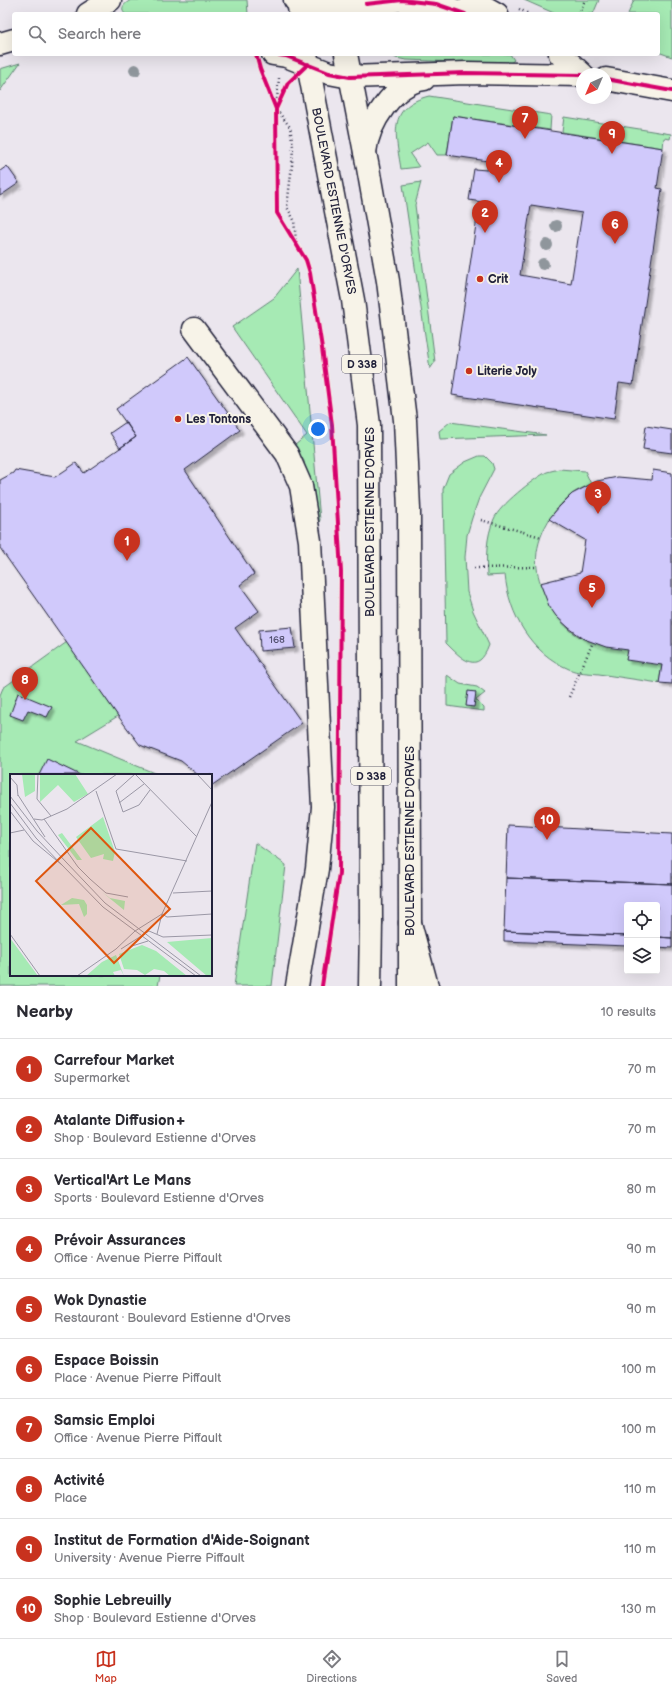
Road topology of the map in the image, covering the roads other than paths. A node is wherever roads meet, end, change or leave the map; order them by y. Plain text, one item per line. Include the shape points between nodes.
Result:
1 (77, 0) edge
2 (110, 0) edge
3 (472, 0) edge
4 (302, 5) edge
5 (336, 9) edge
6 (83, 12) edge
7 (91, 12) edge
8 (459, 12) edge
9 (493, 12) edge
10 (12, 41) edge
11 (0, 44) edge
12 (343, 56) edge
13 (346, 56) edge
14 (562, 56) edge
15 (308, 57) edge
16 (277, 63) edge
17 (576, 69) edge
18 (466, 73) junction
19 (576, 75) edge
20 (350, 77) junction
21 (612, 80) edge
22 (672, 91) edge
23 (365, 152) junction
24 (194, 329) dead end
25 (410, 923) junction
26 (369, 980) edge
27 (297, 986) edge
28 (410, 986) edge
29 (427, 986) edge

1 - 6 main road
2 - 7 main road
3 - 9 main road
4 - 5 main road
5 - 8 main road via 402,0 436,4
10 - 11 main road
12 - 20 main road, BOULEVARD ESTIENNE D'ORVES
13 - 20 main road, BOULEVARD ESTIENNE D'ORVES / D 338
14 - 17 main road
15 - 16 main road via 286,56
15 - 20 main road via 328,73
15 - 26 main road, BOULEVARD ESTIENNE D'ORVES / D 338 via 353,300 369,425
18 - 19 main road
18 - 20 main road
18 - 23 main road via 417,80 402,88 382,110 370,129
20 - 23 main road, BOULEVARD ESTIENNE D'ORVES / D 338
21 - 22 main road
23 - 25 main road, BOULEVARD ESTIENNE D'ORVES / D 338 via 388,281 405,420 409,509
24 - 27 main road via 287,454 301,486 305,506 310,541 323,807 317,869
25 - 28 main road, BOULEVARD ESTIENNE D'ORVES / D 338
25 - 29 main road

